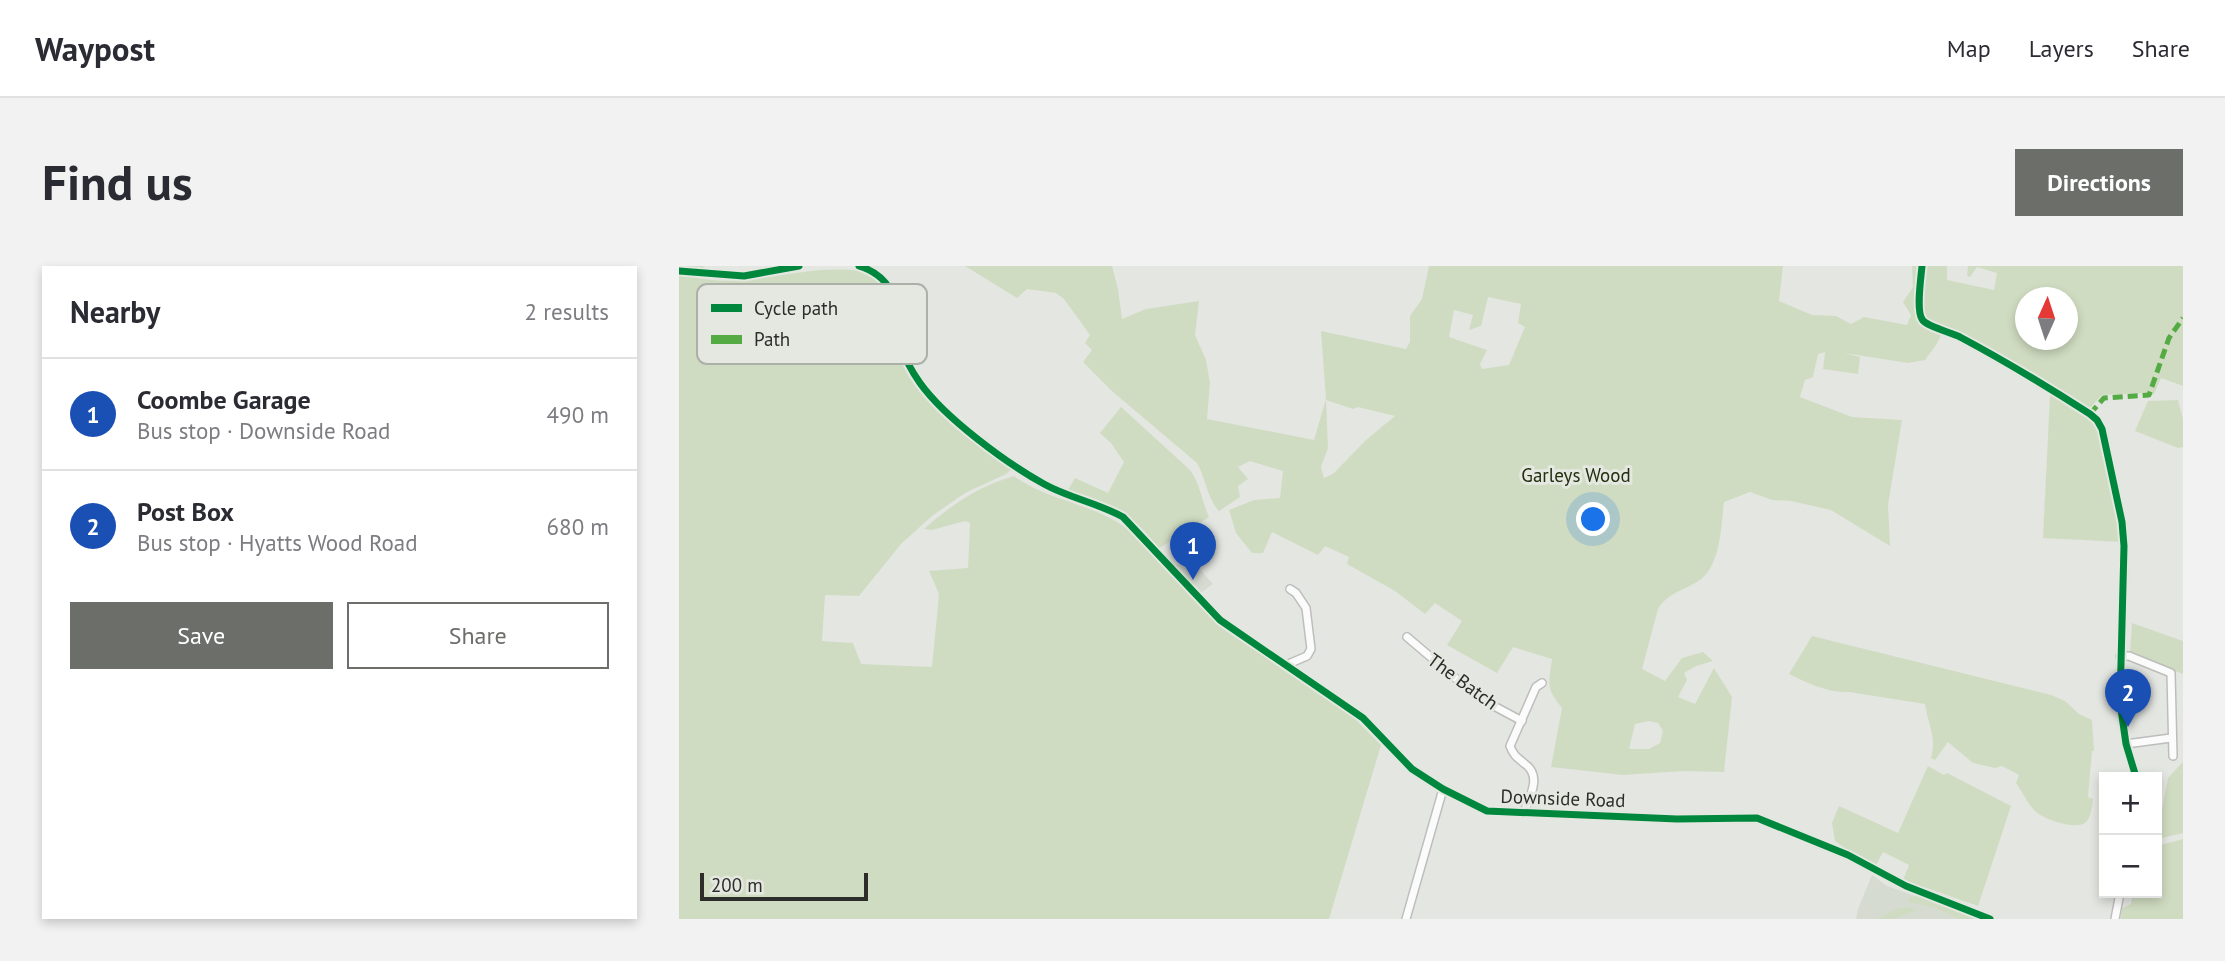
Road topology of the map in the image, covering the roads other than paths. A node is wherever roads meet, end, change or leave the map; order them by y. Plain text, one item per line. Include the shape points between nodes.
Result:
1 (799, 266) edge
2 (859, 266) edge
3 (1922, 266) edge
4 (679, 271) edge
5 (885, 284) edge
6 (909, 364) edge
7 (1290, 589) dead end
8 (1406, 637) dead end
9 (2120, 656) junction
10 (1286, 665) junction
11 (1542, 683) dead end
12 (1522, 721) junction
13 (2171, 738) junction
14 (2126, 744) junction
15 (2173, 755) dead end
16 (2134, 772) edge
17 (1443, 789) junction
18 (1524, 812) junction
19 (2119, 898) edge
20 (1406, 919) edge
21 (1990, 919) edge
22 (2115, 919) edge

1 - 4 street via 744,276
2 - 5 street, Downside Road
3 - 9 street via 1920,318 1925,323 2015,365 2097,420 2102,429 2124,546
6 - 10 street, Downside Road via 921,385 958,422 1044,484 1123,517 1220,620
7 - 10 street via 1306,608 1311,649 1307,656
8 - 12 street, The Batch via 1479,698
9 - 13 street via 2171,673
9 - 14 street
10 - 17 street, Downside Road via 1363,718 1412,769
11 - 12 street, The Batch
12 - 18 street, The Batch via 1510,746 1515,756 1532,768 1535,780
13 - 14 street
13 - 15 street
14 - 16 street
17 - 18 street, Downside Road via 1487,811
17 - 20 street
18 - 21 street, Downside Road via 1757,818 1848,855 1906,887
19 - 22 street

